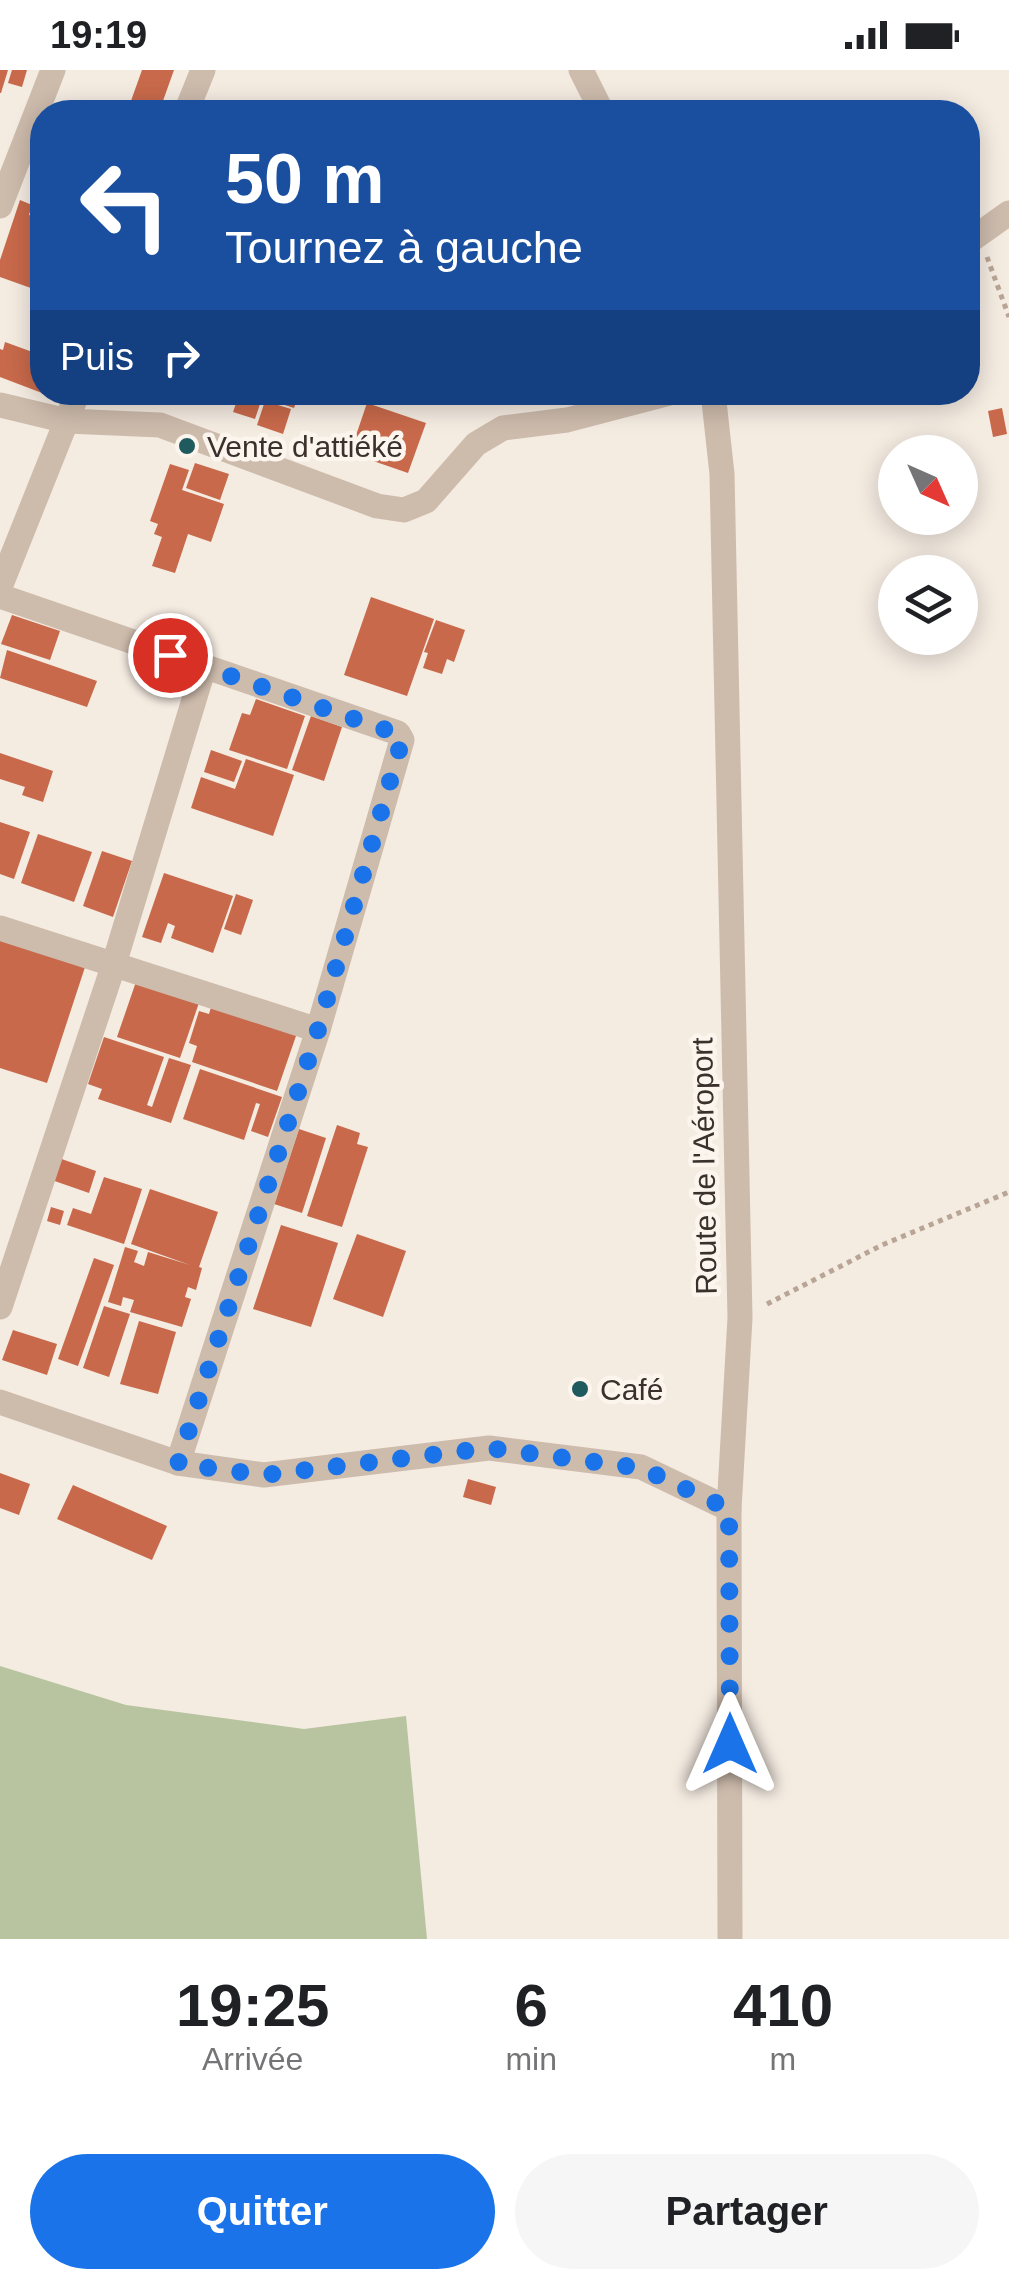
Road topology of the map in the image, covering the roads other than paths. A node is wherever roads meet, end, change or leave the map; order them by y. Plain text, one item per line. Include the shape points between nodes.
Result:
1 (52, 70) edge
2 (203, 70) edge
3 (582, 70) edge
4 (41, 100) edge
5 (191, 100) edge
6 (596, 100) edge
7 (30, 128) edge
8 (0, 206) edge
9 (1009, 213) edge
10 (980, 235) edge
11 (0, 405) edge
12 (73, 405) edge
13 (624, 405) edge
14 (714, 405) edge
15 (67, 421) junction
16 (0, 587) edge
17 (0, 596) edge
18 (204, 667) junction
19 (0, 928) edge
20 (114, 964) junction
21 (318, 1030) junction
22 (0, 1306) edge
23 (0, 1402) edge
24 (178, 1464) junction
25 (729, 1509) junction
26 (730, 1939) edge

1 - 4 street
2 - 5 street
3 - 6 street
7 - 8 street
9 - 10 street
11 - 15 street
12 - 15 street
13 - 15 street via 503,428 476,444 426,501 404,510 377,506 160,424
14 - 25 street, Route de l'Aéroport via 722,474 740,1318
15 - 16 street
17 - 18 street
18 - 20 street
18 - 21 street via 402,740
19 - 20 street
20 - 21 street
20 - 22 street
21 - 24 street
23 - 24 street
24 - 25 street via 264,1475 489,1448 641,1468
25 - 26 street, Route de l'Aéroport

